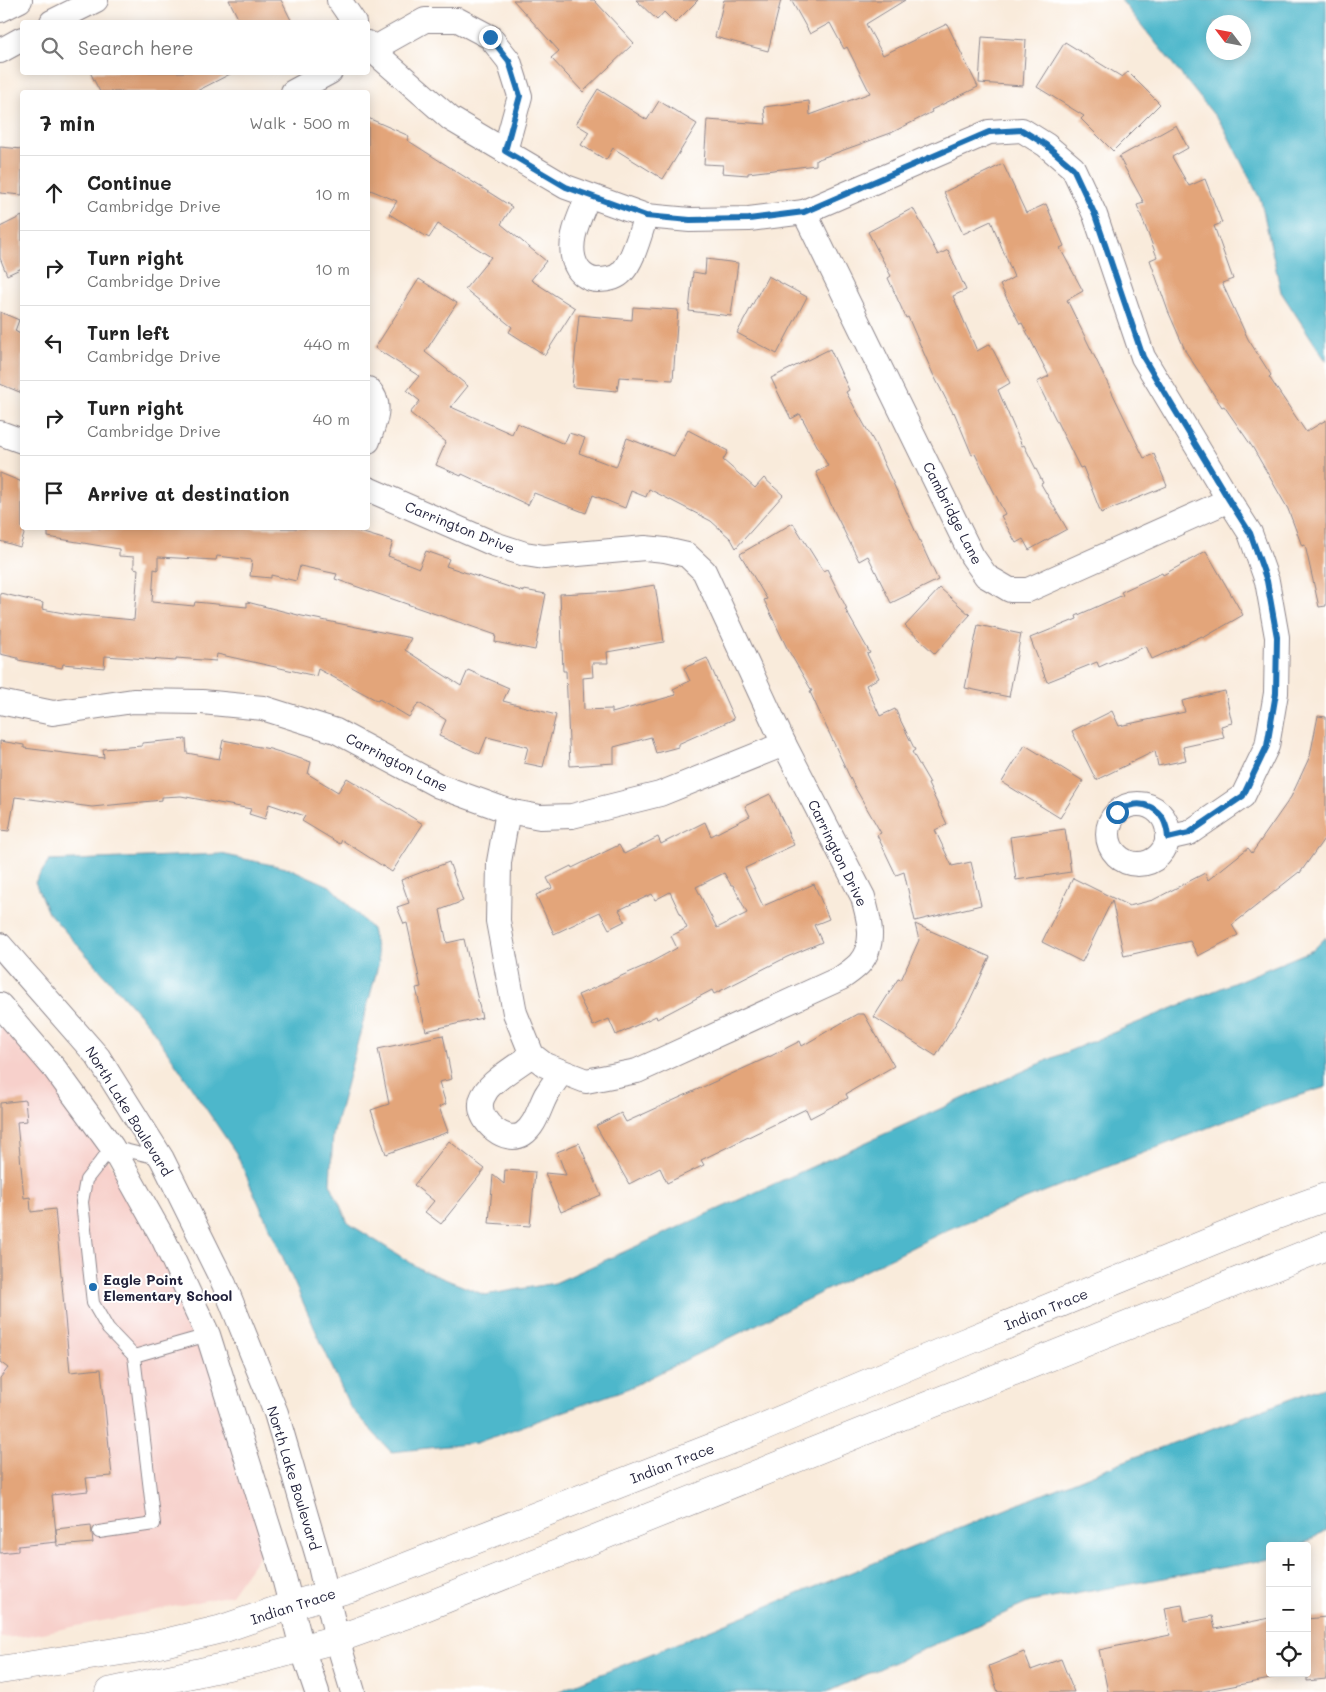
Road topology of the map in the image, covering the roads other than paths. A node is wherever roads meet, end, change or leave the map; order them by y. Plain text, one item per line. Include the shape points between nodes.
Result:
1 (20, 0) edge
2 (96, 0) edge
3 (339, 0) edge
4 (0, 10) edge
5 (56, 20) edge
6 (353, 20) edge
7 (20, 40) edge
8 (370, 48) edge
9 (370, 50) edge
10 (0, 51) edge
11 (324, 75) edge
12 (297, 90) edge
13 (505, 151) junction
14 (588, 197) junction
15 (804, 212) junction
16 (646, 216) junction
17 (370, 391) edge
18 (0, 433) edge
19 (370, 435) edge
20 (20, 439) edge
21 (370, 490) edge
22 (1229, 500) junction
23 (0, 702) edge
24 (784, 744) junction
25 (508, 811) junction
26 (1168, 838) dead end
27 (0, 944) edge
28 (0, 1006) edge
29 (532, 1054) junction
30 (561, 1073) junction
31 (112, 1148) junction
32 (162, 1159) junction
33 (1326, 1197) edge
34 (1326, 1246) edge
35 (208, 1335) junction
36 (134, 1356) junction
37 (99, 1532) dead end
38 (327, 1595) junction
39 (292, 1605) junction
40 (337, 1639) junction
41 (302, 1648) junction
42 (2, 1671) edge
43 (109, 1692) edge
44 (317, 1692) edge
45 (353, 1692) edge

1 - 4 street
2 - 5 street
3 - 6 street
7 - 10 street
8 - 13 street via 425,20 458,20 490,37 509,61 520,96
9 - 13 street via 451,119
11 - 12 street
13 - 14 street
14 - 16 street
14 - 16 street via 573,243 574,261 581,274 594,280 608,280 622,273
15 - 16 street via 749,219 690,220
15 - 22 street via 989,132 1022,130 1046,145 1073,168 1095,215 1143,357
15 - 22 street, Cambridge Lane via 972,556 986,576 1010,590 1028,590
17 - 19 street via 375,396 377,412
18 - 20 street
21 - 24 street, Carrington Drive via 494,544 525,554 544,557 645,548 687,555 704,571
22 - 26 street via 1250,533 1267,581 1277,637 1276,693 1267,746 1243,796 1189,833
23 - 25 street, Carrington Lane via 54,714 132,701 202,702 263,708 336,731 439,786
24 - 25 street, Carrington Lane via 660,794 572,816 540,817
24 - 30 street, Carrington Drive via 862,897 871,924 869,948 859,964 841,978 637,1071 586,1081
25 - 29 street via 500,862 498,921 516,1013
27 - 32 street, North Lake Boulevard via 98,1057
28 - 31 street via 56,1070
29 - 30 street, Carrington Drive via 545,1066
29 - 30 street via 497,1080 486,1091 480,1104 486,1120 496,1132 508,1138 522,1135 535,1121
31 - 32 lane
31 - 35 street via 164,1240
31 - 36 lane via 86,1180 82,1202 93,1303 108,1329
32 - 38 street, North Lake Boulevard via 224,1284 276,1413
33 - 38 main road, Indian Trace via 1243,1228 752,1432
34 - 40 main road via 599,1538
35 - 36 lane
35 - 39 street
36 - 37 lane via 154,1524
38 - 39 main road, Indian Trace
38 - 40 street, North Lake Boulevard
39 - 41 street
39 - 42 main road, Indian Trace via 222,1630 147,1647
40 - 41 main road
40 - 45 street, North Lake Boulevard
41 - 43 main road
41 - 44 street

